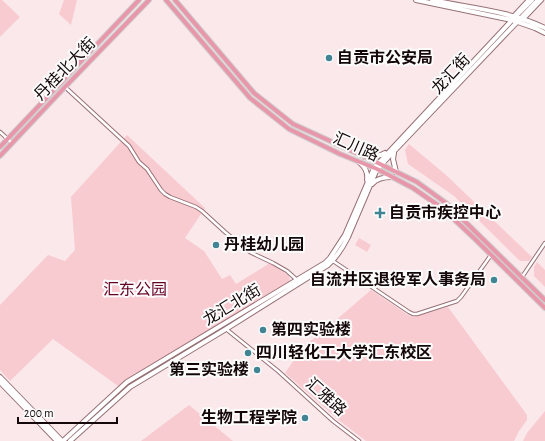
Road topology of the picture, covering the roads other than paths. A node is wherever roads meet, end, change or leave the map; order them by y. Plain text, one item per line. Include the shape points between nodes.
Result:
1 (139, 0) edge
2 (149, 0) edge
3 (166, 0) edge
4 (175, 0) edge
5 (416, 0) edge
6 (432, 0) edge
7 (528, 0) edge
8 (532, 0) edge
9 (538, 0) edge
10 (542, 0) edge
11 (443, 3) edge
12 (517, 18) junction
13 (545, 28) edge
14 (545, 33) edge
15 (65, 87) junction
16 (0, 132) edge
17 (8, 139) junction
18 (12, 144) junction
19 (0, 147) edge
20 (392, 150) junction
21 (0, 156) edge
22 (365, 157) junction
23 (358, 161) junction
24 (380, 164) junction
25 (375, 168) junction
26 (396, 172) junction
27 (392, 177) junction
28 (367, 186) junction
29 (545, 243) edge
30 (491, 255) junction
31 (333, 261) junction
32 (522, 277) junction
33 (297, 280) junction
34 (545, 300) edge
35 (545, 308) edge
36 (226, 329) junction
37 (0, 378) edge
38 (0, 382) edge
39 (57, 441) edge
40 (62, 441) edge
41 (70, 441) edge
42 (358, 441) edge

1 - 17 main road, 丹桂北大街
2 - 15 main road, 丹桂北大街
3 - 23 main road, 汇川路 via 250,98 289,129
4 - 22 main road, 汇川路 via 254,93 293,124
5 - 11 main road
6 - 11 main road
7 - 12 street
8 - 12 main road, 龙汇街
9 - 12 main road, 龙汇街
10 - 12 street
11 - 12 main road
12 - 13 main road
12 - 14 main road
12 - 20 main road, 龙汇街
15 - 18 main road, 丹桂北大街
15 - 33 street via 129,146 165,194 196,207 250,252 287,271
16 - 17 street
17 - 18 street
17 - 19 main road, 丹桂北大街
18 - 21 main road, 丹桂北大街
20 - 22 main road
20 - 24 main road, 龙汇街
20 - 26 main road
22 - 24 main road, 汇川路
23 - 25 main road, 汇川路
23 - 28 main road via 365,169
24 - 25 main road, 龙汇北街
24 - 26 main road, 汇川路
25 - 27 main road, 汇川路
25 - 28 main road, 龙汇北街
26 - 32 main road, 汇川路 via 416,182 446,204
27 - 28 main road via 382,177
27 - 30 main road, 汇川路 via 442,208
28 - 31 main road, 龙汇北街 via 348,237
28 - 33 main road, 龙汇北街 via 345,235 330,258
29 - 32 street
30 - 31 street via 457,301 417,314 409,312
30 - 35 main road, 汇川路
31 - 36 main road, 龙汇北街
32 - 34 main road, 汇川路
33 - 40 main road, 龙汇北街 via 127,382
36 - 41 main road, 龙汇北街 via 124,391
36 - 42 street, 汇雅路
37 - 40 main road
38 - 39 main road

